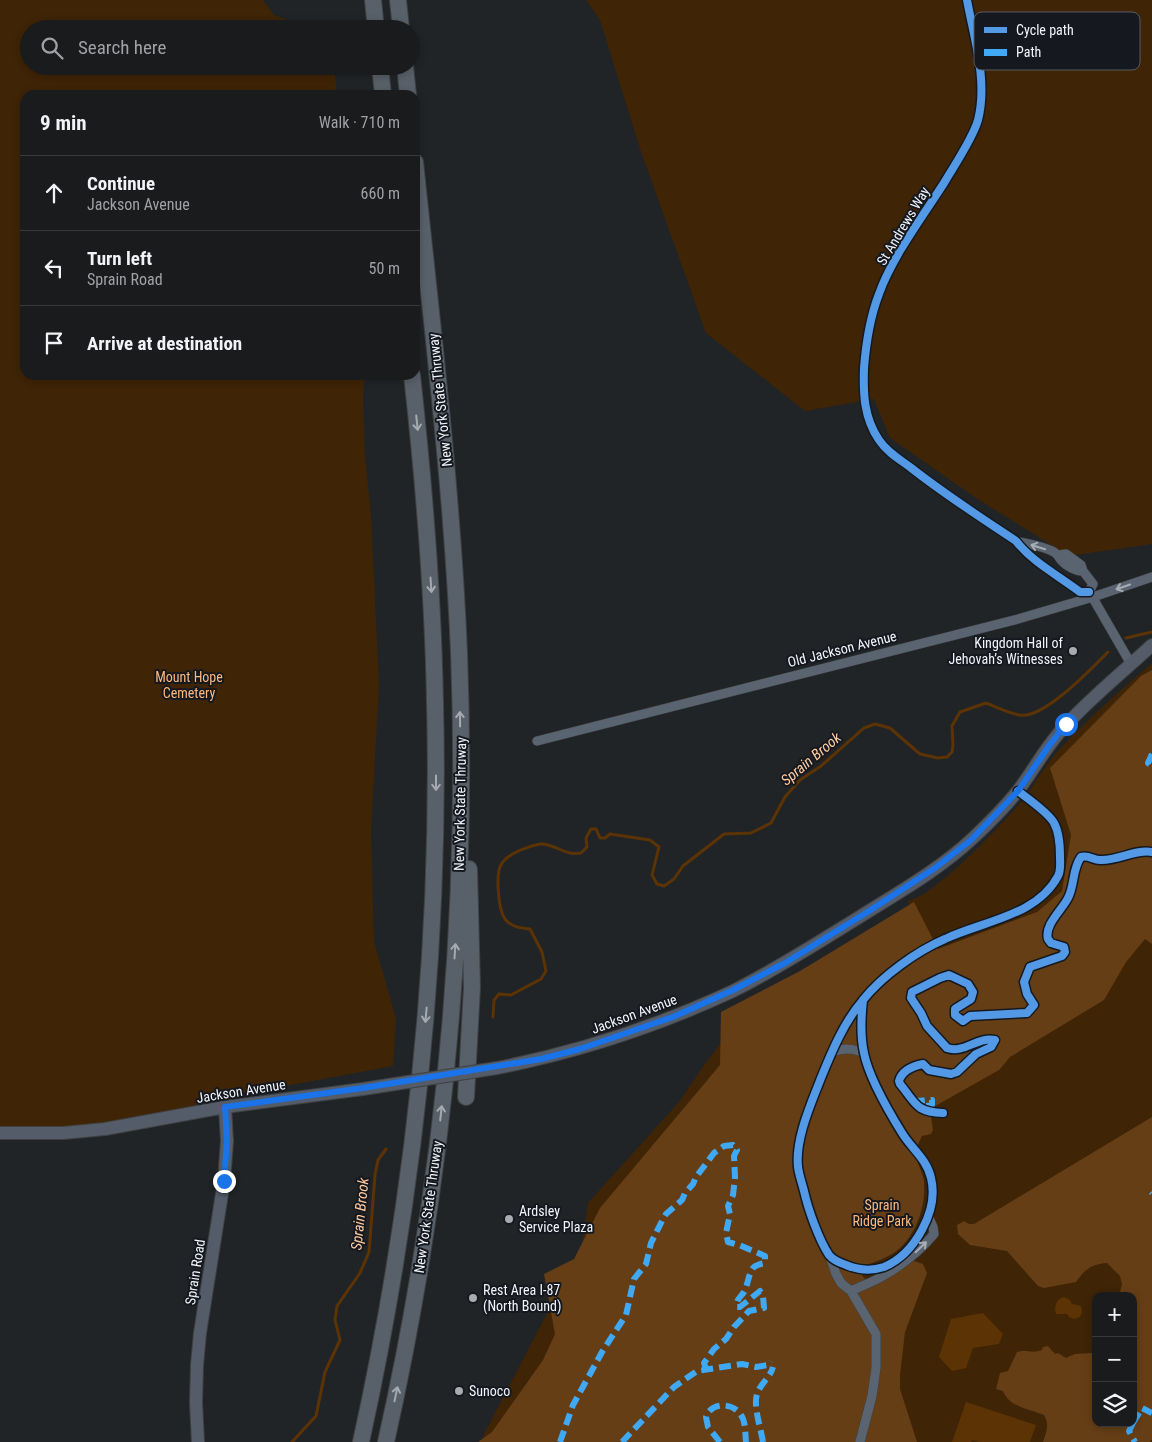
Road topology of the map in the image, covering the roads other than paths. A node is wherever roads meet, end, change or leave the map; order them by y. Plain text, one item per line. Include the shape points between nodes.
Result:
1 (373, 0) edge
2 (398, 0) edge
3 (967, 0) edge
4 (375, 20) edge
5 (400, 20) edge
6 (974, 40) edge
7 (979, 70) edge
8 (381, 75) edge
9 (406, 75) edge
10 (382, 90) edge
11 (407, 90) edge
12 (420, 211) edge
13 (412, 380) edge
14 (1016, 541) junction
15 (1059, 555) junction
16 (1050, 570) junction
17 (1080, 571) junction
18 (1152, 577) edge
19 (1068, 583) junction
20 (1091, 595) junction
21 (1152, 645) edge
22 (1131, 664) junction
23 (537, 741) dead end
24 (461, 762) junction
25 (1018, 791) junction
26 (863, 1000) junction
27 (832, 1052) junction
28 (864, 1053) junction
29 (466, 1097) dead end
30 (225, 1107) junction
31 (0, 1133) edge
32 (929, 1218) junction
33 (830, 1256) junction
34 (851, 1291) junction
35 (198, 1442) edge
36 (361, 1442) edge
37 (386, 1442) edge
38 (860, 1442) edge

1 - 4 highway
2 - 5 highway
3 - 6 street, St Andrews Way
7 - 14 street, St Andrews Way via 982,94 978,121 879,293 865,353 865,406 871,427 888,451
8 - 10 highway
9 - 11 highway
24 -> 12 highway, New York State Thruway via 451,514
13 -> 36 highway, New York State Thruway via 427,527 434,660 436,802 432,917 422,1059 410,1165 388,1304
15 -> 14 street, St Andrews Way
14 - 16 street, St Andrews Way
15 - 16 street
15 - 17 street, St Andrews Way via 1066,554 1081,565
16 - 19 street, St Andrews Way
17 - 19 street
17 - 20 street via 1093,584
18 -> 20 street, Old Jackson Avenue
19 - 20 street, St Andrews Way
20 - 22 street
20 - 23 street, Old Jackson Avenue via 1018,619
21 - 22 main road, Jackson Avenue
22 - 25 main road, Jackson Avenue via 1066,724
24 - 29 highway via 471,944
37 -> 24 highway, New York State Thruway via 418,1281 442,1105 457,920
25 - 26 street via 1055,824 1060,848 1060,873 1047,894 1025,908 945,939 908,959
25 - 30 main road, Jackson Avenue, bridge via 971,840 935,868 776,968 673,1017 580,1049 497,1068
26 - 27 street
26 - 28 street via 860,1024
27 - 28 street via 846,1048
27 - 33 street via 808,1109 798,1166 809,1211
28 - 32 street via 869,1072 903,1135 923,1158 931,1177
30 - 31 main road, Jackson Avenue via 105,1129
30 - 35 main road, Sprain Road via 224,1181 197,1365
32 - 33 street via 913,1243 896,1260 883,1267 871,1270 853,1268
34 -> 32 street via 882,1277 924,1246 934,1234
33 - 34 street via 841,1283
34 - 38 street via 876,1334 872,1396

